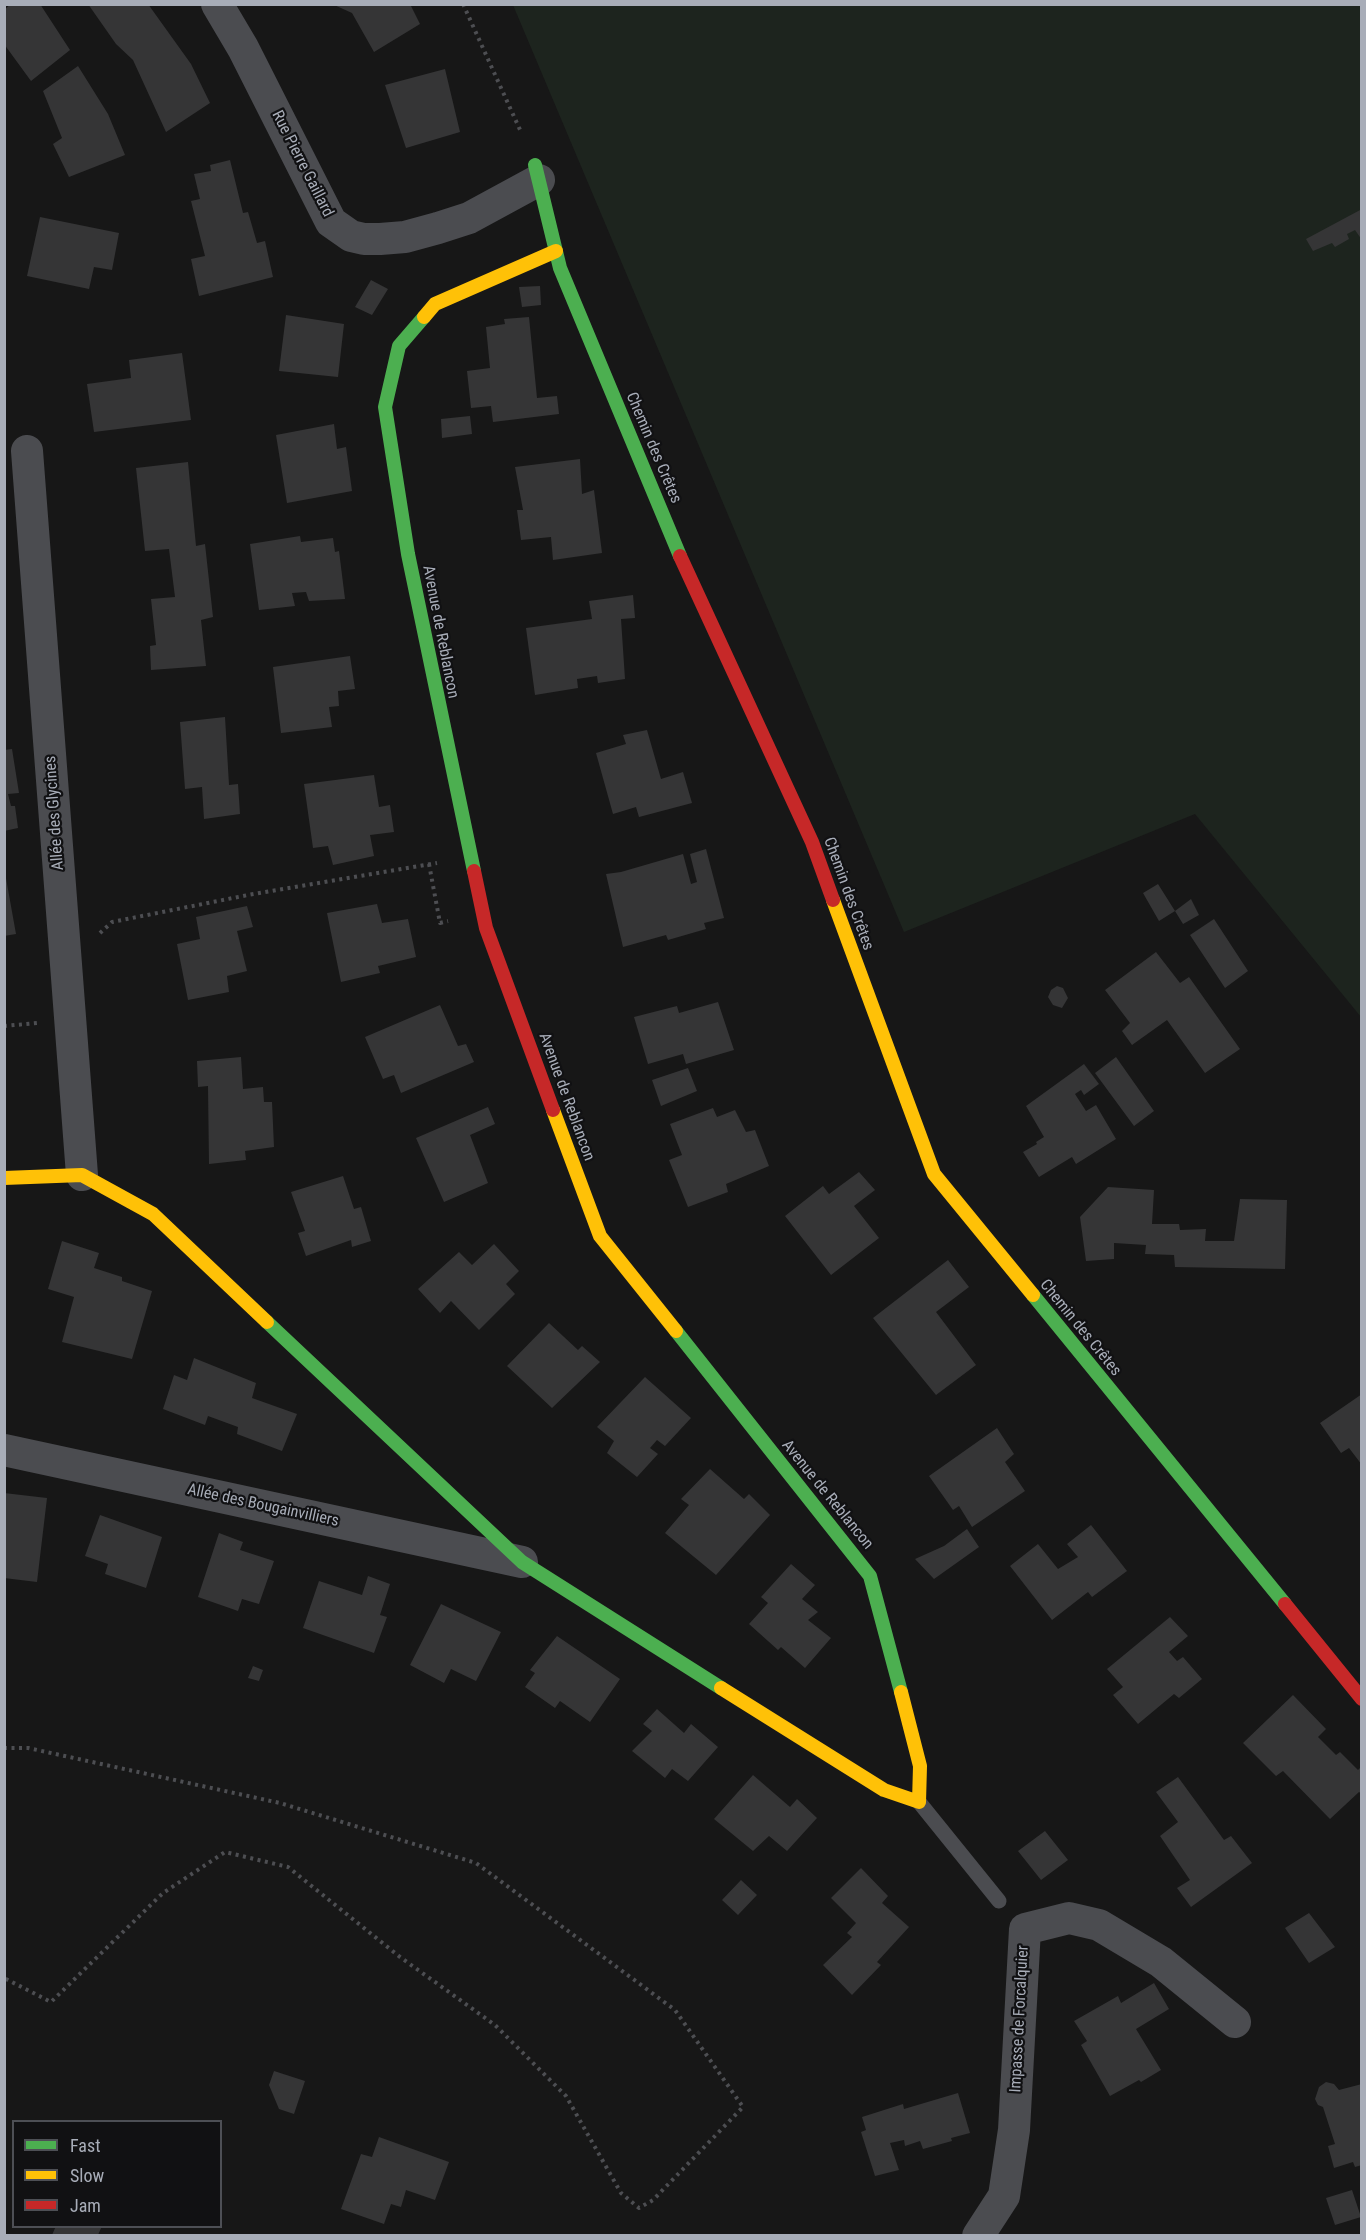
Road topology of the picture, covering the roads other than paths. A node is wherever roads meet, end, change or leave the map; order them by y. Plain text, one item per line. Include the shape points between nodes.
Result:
1 (217, 4) edge
2 (537, 173) joint
3 (556, 251) junction
4 (27, 451) dead end
5 (82, 1175) junction
6 (4, 1178) edge
7 (4, 1450) edge
8 (522, 1562) junction
9 (1362, 1699) edge
10 (919, 1802) junction
11 (999, 1901) dead end
12 (1235, 2022) dead end
13 (978, 2235) edge

1 - 2 street, Rue Pierre Gaillard via 331,222 351,236 405,237 469,218
2 - 3 street, Chemin des Crêtes
3 - 9 street, Chemin des Crêtes via 683,562 812,842 934,1174
3 - 10 street, Avenue de Reblancon via 435,304 399,346 385,407 408,554 486,928 600,1236 870,1576 920,1766
4 - 5 street, Allée des Glycines
5 - 6 street
5 - 8 street via 153,1214
7 - 8 street, Allée des Bougainvilliers
8 - 10 street via 884,1790
10 - 11 lane
12 - 13 street, Impasse de Forcalquier via 1161,1962 1099,1925 1069,1918 1025,1929 1014,2130 1006,2185 1004,2196

